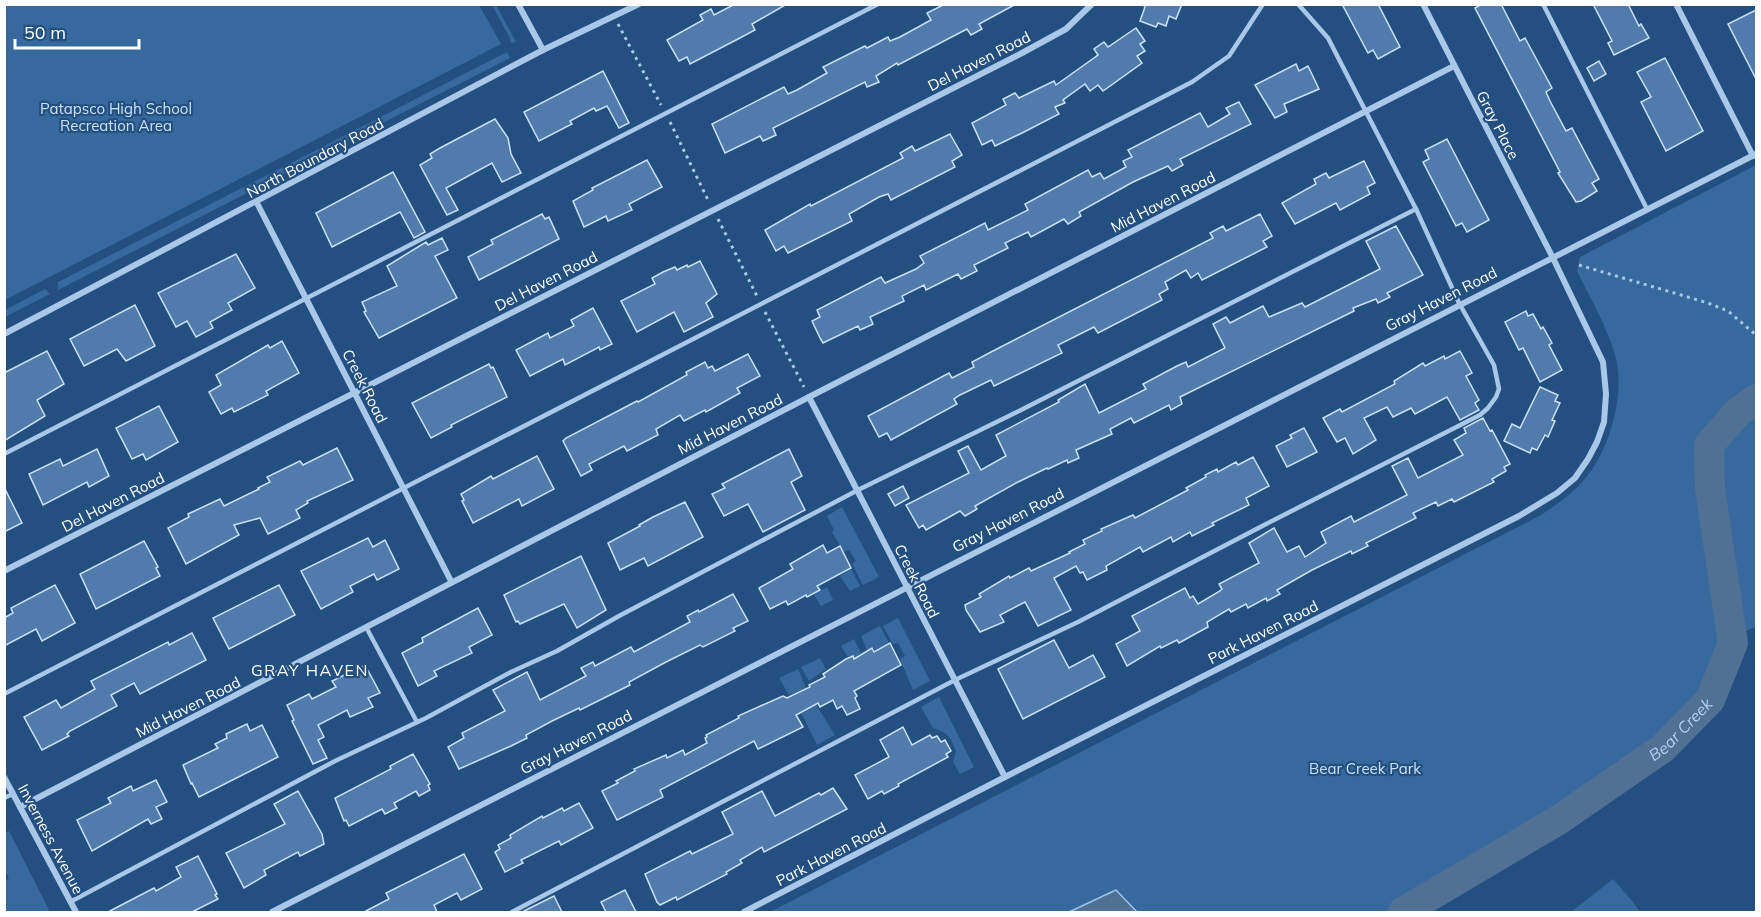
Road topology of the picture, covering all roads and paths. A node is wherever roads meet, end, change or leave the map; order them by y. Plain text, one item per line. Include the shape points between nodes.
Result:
1 (518, 4) edge
2 (639, 4) edge
3 (878, 4) edge
4 (1092, 4) edge
5 (1263, 4) edge
6 (1298, 4) edge
7 (1423, 4) edge
8 (1543, 4) edge
9 (1676, 4) edge
10 (543, 50) junction
11 (1454, 66) junction
12 (1366, 112) junction
13 (1755, 155) edge
14 (256, 203) junction
15 (1647, 208) junction
16 (1416, 209) junction
17 (1552, 256) junction
18 (1579, 265) dead end
19 (306, 298) junction
20 (1459, 303) junction
21 (4, 334) edge
22 (1756, 335) edge
23 (355, 393) junction
24 (809, 397) junction
25 (4, 454) edge
26 (403, 487) junction
27 (858, 490) junction
28 (4, 571) edge
29 (451, 581) junction
30 (906, 586) junction
31 (366, 627) junction
32 (955, 680) junction
33 (4, 694) edge
34 (417, 722) junction
35 (4, 777) edge
36 (1005, 777) junction
37 (13, 794) junction
38 (4, 798) edge
39 (20, 807) junction
40 (70, 902) junction
41 (76, 912) edge
42 (272, 912) edge
43 (512, 912) edge
44 (744, 912) edge

1 - 10 street
2 - 10 street, North Boundary Road
3 - 19 lane
4 - 23 street, Del Haven Road via 1066,29 1031,48
5 - 26 lane via 1229,56 1192,82
6 - 12 lane via 1328,38
7 - 11 street, Gray Place
8 - 15 lane
9 - 13 street
10 - 14 street, North Boundary Road
11 - 12 street, Mid Haven Road
11 - 17 street, Gray Place
12 - 16 lane
12 - 24 street, Mid Haven Road
13 - 15 street, Gray Haven Road
14 - 19 street, Creek Road
14 - 21 street, North Boundary Road
15 - 17 street, Gray Haven Road
16 - 20 lane
16 - 27 lane
17 - 20 street, Gray Haven Road
17 - 36 street, Park Haven Road via 1603,362 1604,422 1575,478 1519,516
18 - 22 path via 1708,303 1728,311
19 - 23 street, Creek Road
19 - 25 lane
20 - 30 street, Gray Haven Road
20 - 32 lane via 1497,376 1496,397 1480,415 1078,622
23 - 26 street, Creek Road
23 - 28 street, Del Haven Road
24 - 27 street, Creek Road
24 - 29 street, Mid Haven Road
26 - 29 street, Creek Road
26 - 33 lane
27 - 30 street, Creek Road
27 - 34 lane
29 - 31 street, Mid Haven Road
30 - 32 street, Creek Road
30 - 42 street, Gray Haven Road
31 - 34 lane
31 - 39 street, Mid Haven Road
32 - 36 street, Creek Road
32 - 43 lane
34 - 40 lane
35 - 37 street, Inverness Avenue
36 - 44 street, Park Haven Road
37 - 38 lane
37 - 39 street, Inverness Avenue
39 - 40 street, Inverness Avenue
40 - 41 street, Inverness Avenue

